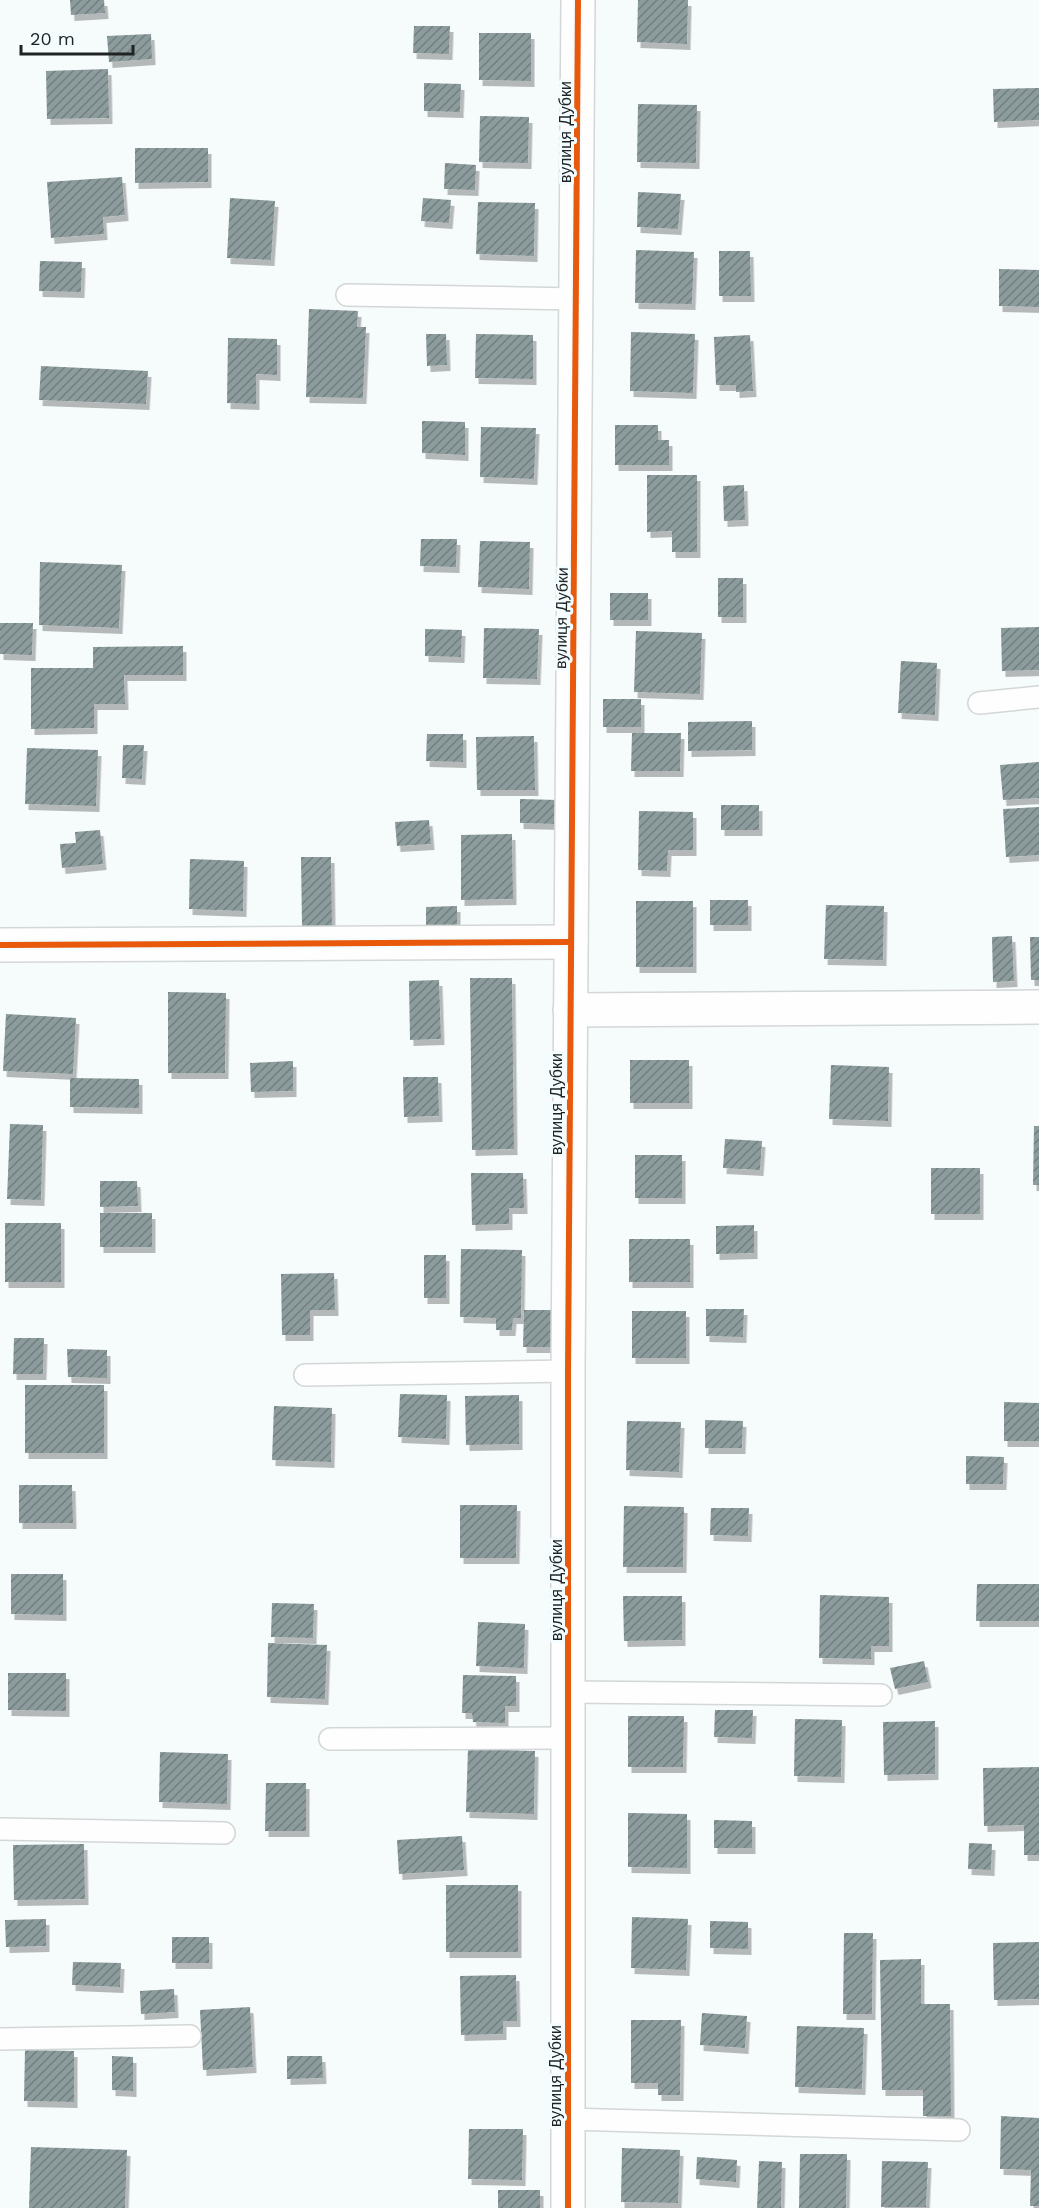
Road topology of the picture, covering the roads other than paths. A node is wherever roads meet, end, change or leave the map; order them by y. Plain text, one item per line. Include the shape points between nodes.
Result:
1 (578, 0) edge
2 (347, 295) dead end
3 (578, 299) junction
4 (1039, 697) edge
5 (980, 703) dead end
6 (571, 942) junction
7 (0, 945) edge
8 (1039, 1007) edge
9 (570, 1010) junction
10 (568, 1371) junction
11 (305, 1375) dead end
12 (570, 1692) junction
13 (881, 1695) dead end
14 (330, 1738) dead end
15 (567, 1738) junction
16 (0, 1829) edge
17 (224, 1833) dead end
18 (190, 2036) dead end
19 (0, 2039) edge
20 (568, 2119) junction
21 (959, 2130) dead end
22 (568, 2208) edge

1 - 3 street, вулиця Дубки
2 - 3 lane
3 - 6 street, вулиця Дубки
4 - 5 lane
6 - 7 street
6 - 9 street, вулиця Дубки
8 - 9 street
9 - 10 street, вулиця Дубки
10 - 11 lane
10 - 12 street, вулиця Дубки
12 - 13 lane
12 - 15 street, вулиця Дубки
14 - 15 lane
15 - 20 street, вулиця Дубки
16 - 17 lane
18 - 19 lane
20 - 21 lane
20 - 22 street, вулиця Дубки

